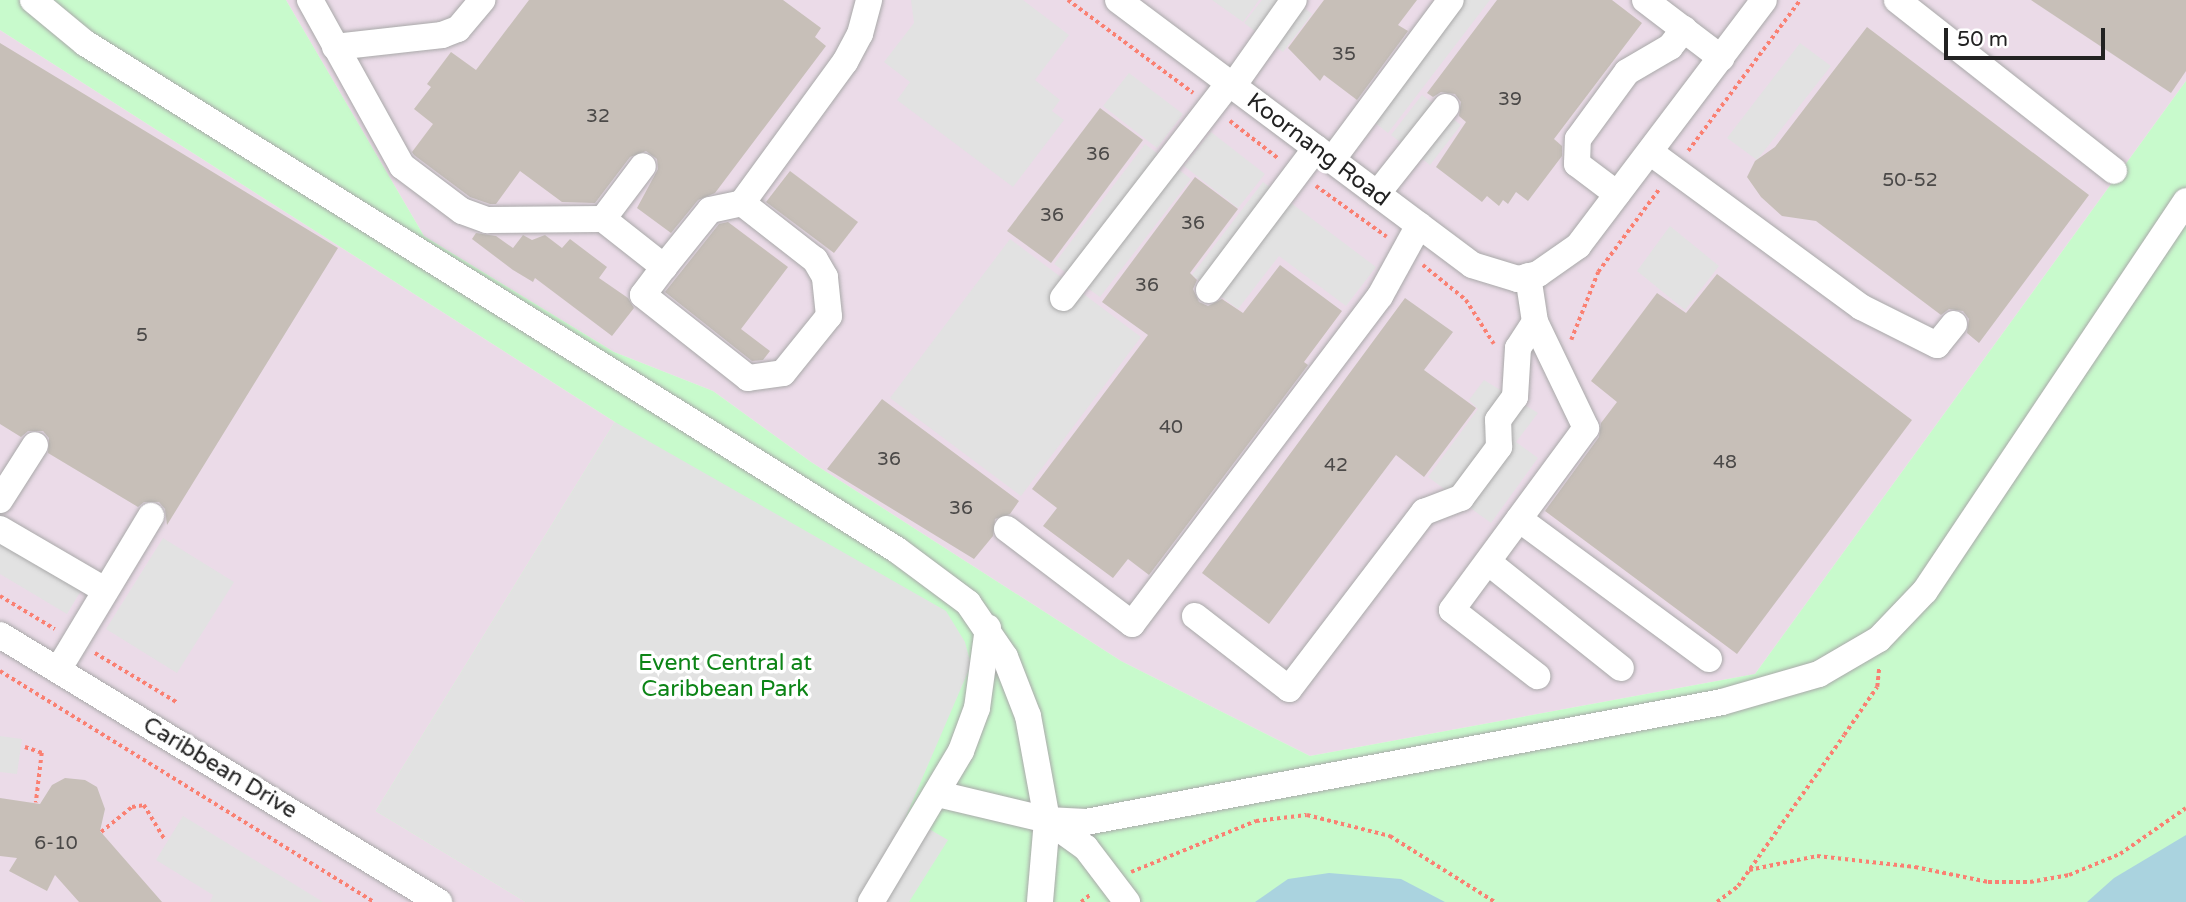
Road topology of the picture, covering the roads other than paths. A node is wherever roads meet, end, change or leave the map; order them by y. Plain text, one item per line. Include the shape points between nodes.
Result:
1 (33, 0) edge
2 (310, 0) edge
3 (482, 0) edge
4 (869, 0) edge
5 (1118, 0) edge
6 (1294, 0) edge
7 (1451, 0) edge
8 (1645, 0) edge
9 (1898, 0) edge
10 (1757, 2) edge
11 (1684, 29) junction
12 (335, 47) junction
13 (1721, 58) junction
14 (1231, 85) junction
15 (1446, 107) dead end
16 (1650, 152) junction
17 (1324, 154) junction
18 (643, 166) dead end
19 (2114, 171) dead end
20 (1377, 194) junction
21 (1617, 194) junction
22 (2186, 201) edge
23 (742, 203) junction
24 (603, 219) junction
25 (1419, 225) junction
26 (664, 267) junction
27 (1528, 276) junction
28 (1209, 290) dead end
29 (1063, 298) dead end
30 (1535, 322) junction
31 (1954, 324) dead end
32 (35, 445) dead end
33 (0, 500) edge
34 (151, 516) dead end
35 (1519, 519) junction
36 (0, 529) edge
37 (1007, 529) dead end
38 (1488, 562) junction
39 (105, 590) junction
40 (1195, 616) dead end
41 (988, 628) junction
42 (0, 635) edge
43 (1709, 659) dead end
44 (1621, 668) dead end
45 (58, 670) junction
46 (1537, 676) dead end
47 (938, 794) junction
48 (1047, 820) junction
49 (439, 902) edge
50 (872, 902) edge
51 (1040, 902) edge
52 (1127, 902) edge

1 - 41 street via 85,43 897,550 968,603
2 - 12 street
3 - 12 street via 458,29 442,35
4 - 23 street via 860,34 845,62
5 - 14 street, Koornang Road
6 - 14 street
7 - 17 street
8 - 11 street
9 - 19 street
10 - 13 street
11 - 13 street
11 - 21 street via 1670,47 1627,72 1578,139 1577,164
12 - 24 street via 402,166 462,211 487,220
13 - 16 street
14 - 17 street, Koornang Road
14 - 29 street
15 - 20 street
16 - 21 street
16 - 31 street via 1861,307 1937,345
17 - 20 street, Koornang Road
17 - 28 street via 1298,173
18 - 24 street
20 - 25 street, Koornang Road
21 - 27 street via 1578,246
22 - 48 street via 1925,591 1879,639 1819,674 1756,695 1134,815 1086,822
23 - 26 street via 710,210
23 - 26 street via 815,260 825,276 829,316 783,373 748,378 643,295
24 - 26 street
25 - 27 street, Koornang Road via 1472,265 1496,275
25 - 37 street via 1380,296 1132,624
27 - 30 street
30 - 35 street via 1586,428
30 - 40 street via 1517,356 1515,397 1498,420 1499,447 1461,498 1424,512 1289,689
32 - 33 street
34 - 39 street
35 - 38 street
35 - 43 street
36 - 39 street
38 - 44 street
38 - 46 street via 1452,610
39 - 45 street
41 - 47 street via 977,708
41 - 48 street via 1028,716
42 - 45 street, Caribbean Drive
45 - 49 street, Caribbean Drive
47 - 48 street
47 - 50 street
48 - 51 street
48 - 52 street via 1086,848

